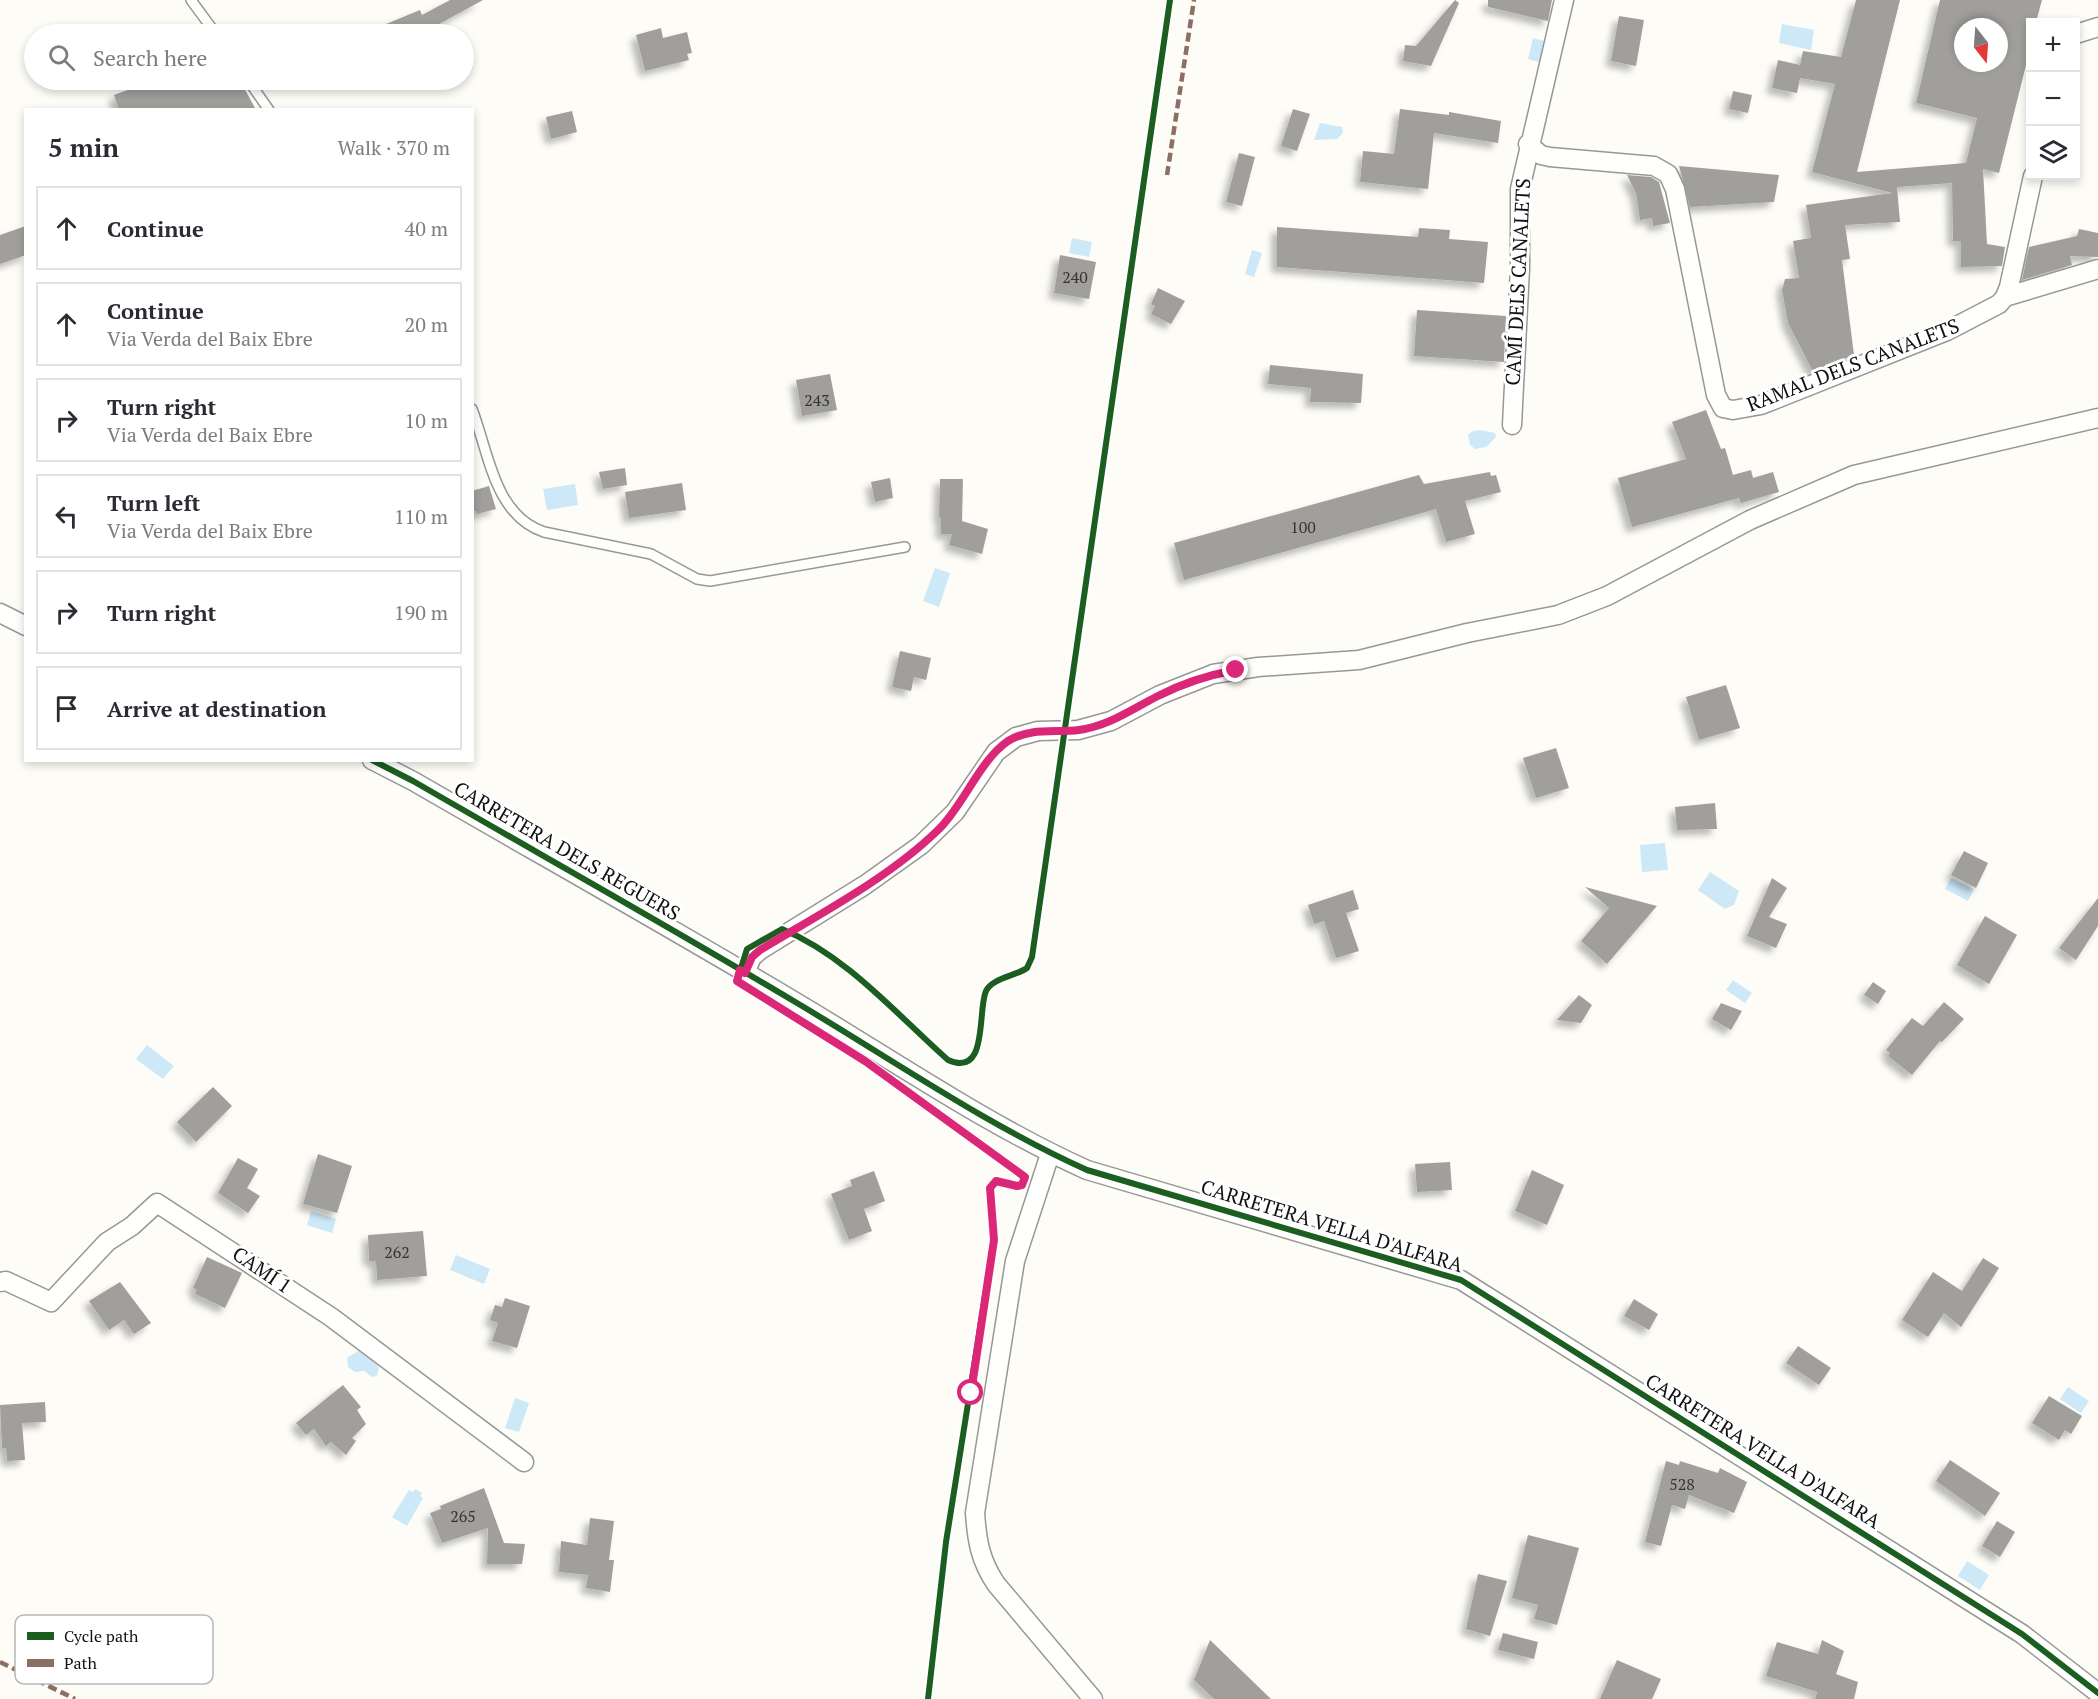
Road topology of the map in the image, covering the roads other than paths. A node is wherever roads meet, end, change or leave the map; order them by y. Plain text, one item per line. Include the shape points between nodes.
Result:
1 (191, 0) edge
2 (1564, 0) edge
3 (209, 24) edge
4 (2098, 27) edge
5 (2080, 33) edge
6 (255, 90) edge
7 (268, 108) edge
8 (1528, 144) junction
9 (2032, 180) edge
10 (2098, 269) edge
11 (2005, 297) junction
12 (474, 415) edge
13 (2098, 418) edge
14 (1512, 425) dead end
15 (905, 547) dead end
16 (0, 613) edge
17 (24, 625) edge
18 (376, 762) edge
19 (745, 973) junction
20 (1050, 1154) junction
21 (0, 1282) edge
22 (524, 1462) dead end
23 (2098, 1692) edge
24 (1093, 1699) edge

1 - 3 lane
2 - 8 street, CAMÍ DELS CANALETS
4 - 5 street
6 - 7 lane
8 - 11 street, RAMAL DELS CANALETS via 1550,157 1654,166 1668,174 1675,189 1716,396 1723,408 1761,405 1947,331
8 - 14 street, CAMÍ DELS CANALETS via 1520,189
9 - 11 street
10 - 11 street
12 - 15 lane via 505,502 531,528 651,554 697,579 710,581
13 - 19 street via 1854,475 1750,520 1607,596 1558,615 1359,660 1213,674 1160,695 1111,722 1016,737 996,752 955,812 921,845 760,950
16 - 17 street
18 - 19 street, CARRETERA DELS REGUERS
19 - 20 street, CARRETERA VELLA D'ALFARA
20 - 23 street, CARRETERA VELLA D'ALFARA via 1087,1170 1461,1280 2022,1634
20 - 24 street via 1015,1261 975,1513 977,1546 996,1584
21 - 22 street, CAMÍ 1 via 6,1281 51,1302 107,1242 157,1203 331,1317

